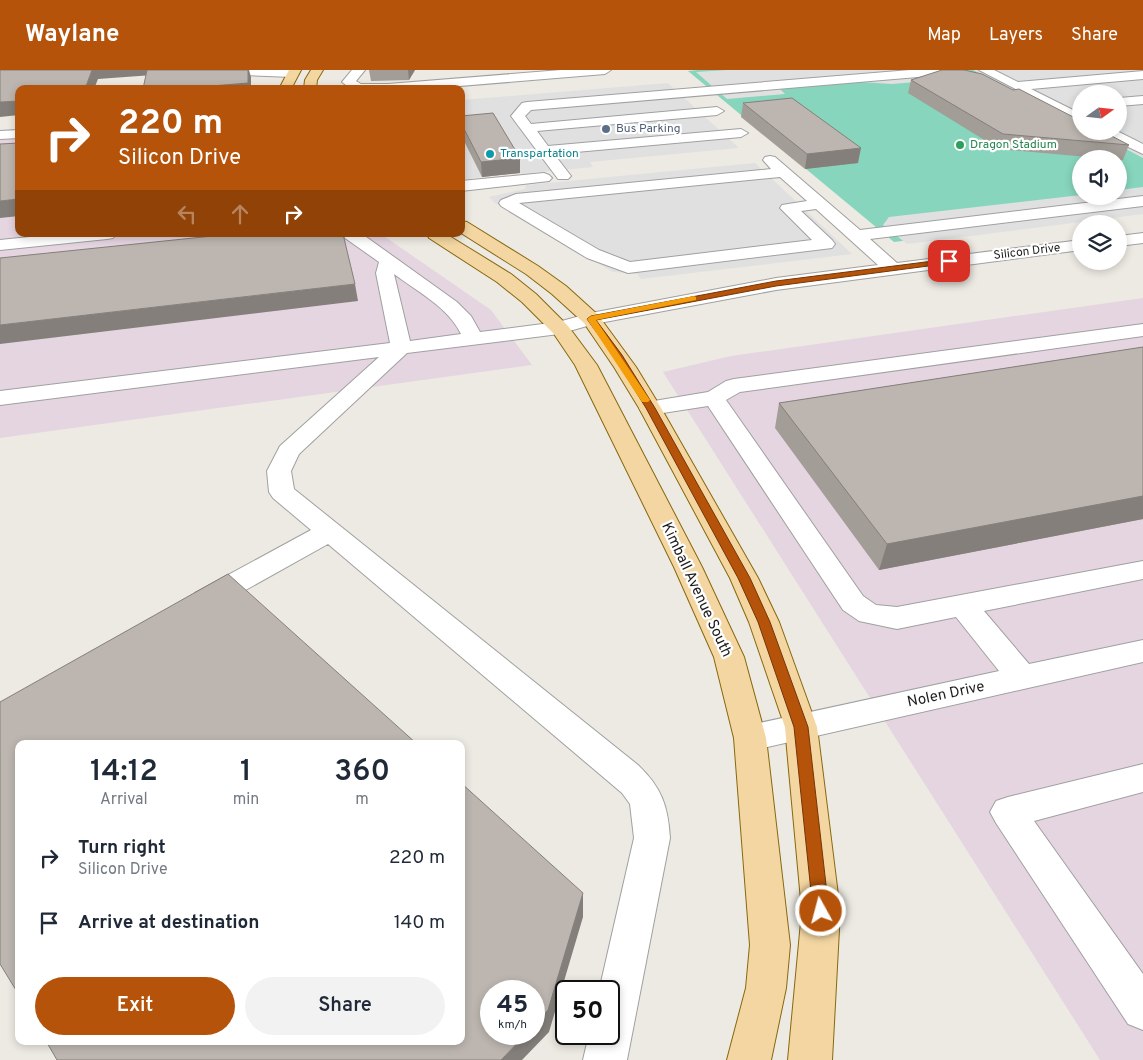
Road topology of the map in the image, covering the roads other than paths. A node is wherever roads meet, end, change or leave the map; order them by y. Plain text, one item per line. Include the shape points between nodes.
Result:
1 (219, 70) edge
2 (317, 70) edge
3 (358, 70) edge
4 (432, 70) edge
5 (605, 70) edge
6 (953, 70) edge
7 (1070, 70) edge
8 (254, 71) edge
9 (293, 72) edge
10 (991, 73) edge
11 (1143, 75) edge
12 (684, 80) dead end
13 (435, 84) junction
14 (287, 85) edge
15 (311, 85) edge
16 (354, 85) edge
17 (423, 85) edge
18 (1017, 86) junction
19 (1143, 87) edge
20 (696, 91) junction
21 (1037, 96) junction
22 (1143, 100) edge
23 (1128, 101) edge
24 (1072, 107) edge
25 (1059, 108) junction
26 (717, 111) junction
27 (1072, 114) edge
28 (528, 128) junction
29 (1128, 129) edge
30 (1135, 129) dead end
31 (15, 134) edge
32 (741, 134) junction
33 (0, 135) edge
34 (1126, 140) edge
35 (1140, 147) edge
36 (545, 151) junction
37 (783, 172) junction
38 (582, 174) dead end
39 (556, 177) junction
40 (465, 186) edge
41 (559, 194) junction
42 (1143, 201) edge
43 (820, 204) junction
44 (15, 228) edge
45 (465, 228) edge
46 (0, 230) edge
47 (855, 236) junction
48 (76, 237) edge
49 (355, 237) edge
50 (440, 237) edge
51 (1143, 238) edge
52 (45, 240) junction
53 (1127, 240) edge
54 (0, 245) edge
55 (1072, 246) edge
56 (39, 258) edge
57 (388, 261) junction
58 (892, 268) junction
59 (591, 319) junction
60 (559, 328) junction
61 (1143, 330) edge
62 (474, 339) junction
63 (400, 348) junction
64 (0, 398) edge
65 (714, 398) junction
66 (650, 408) junction
67 (330, 531) junction
68 (1143, 570) edge
69 (964, 606) junction
70 (182, 613) edge
71 (1138, 658) edge
72 (1022, 678) junction
73 (801, 727) junction
74 (750, 738) junction
75 (1143, 778) edge
76 (1143, 1009) edge
77 (605, 1060) edge
78 (749, 1060) edge
79 (810, 1060) edge

1 - 8 street
2 - 15 main road
3 - 16 street via 348,82
4 - 13 street via 427,80
5 - 13 street
6 - 20 street
7 - 10 street
8 - 9 street
9 - 14 main road
10 - 18 street
11 - 18 street
12 - 20 street
13 - 17 street
18 - 21 street
19 - 21 street
20 - 26 street
20 - 28 street via 527,106 518,116
21 - 25 street
22 - 23 street
24 - 25 street
25 - 27 street
26 - 28 street
26 - 32 street
28 - 36 street
29 - 30 street
31 - 33 street
32 - 36 street
32 - 37 street
34 - 35 street
36 - 39 street
37 - 41 street
37 - 43 street
38 - 39 street
39 - 40 street
39 - 41 street
41 - 43 street via 507,203 593,254 628,268 826,244 788,208
42 - 47 street
43 - 47 street
44 - 46 street
45 - 59 main road via 532,270
47 - 58 street
48 - 52 street
49 - 57 street
50 - 60 main road, Kimball Avenue South via 504,278
51 - 53 street
52 - 54 street
52 - 56 street
55 - 58 street, Silicon Drive
57 - 62 street via 450,306 464,320
57 - 63 street via 385,273
58 - 59 street, Silicon Drive via 776,284
59 - 60 street, Silicon Drive
59 - 66 main road
60 - 62 street, Silicon Drive
60 - 74 main road, Kimball Avenue South via 586,365 688,567 728,657
61 - 65 street via 734,386
62 - 63 street, Silicon Drive
63 - 64 street, Silicon Drive
63 - 67 street via 288,451 279,471 282,492
65 - 66 street
65 - 69 street via 853,603 869,614 897,618
66 - 73 main road via 744,578 764,622
67 - 70 street
67 - 77 street via 643,790 650,810 652,838
68 - 69 street
69 - 72 street
71 - 72 street, Nolen Drive
72 - 73 street, Nolen Drive
73 - 74 street, Nolen Drive
73 - 79 main road via 821,911
74 - 78 main road, Kimball Avenue South via 770,945 766,988
75 - 76 street via 1008,812

